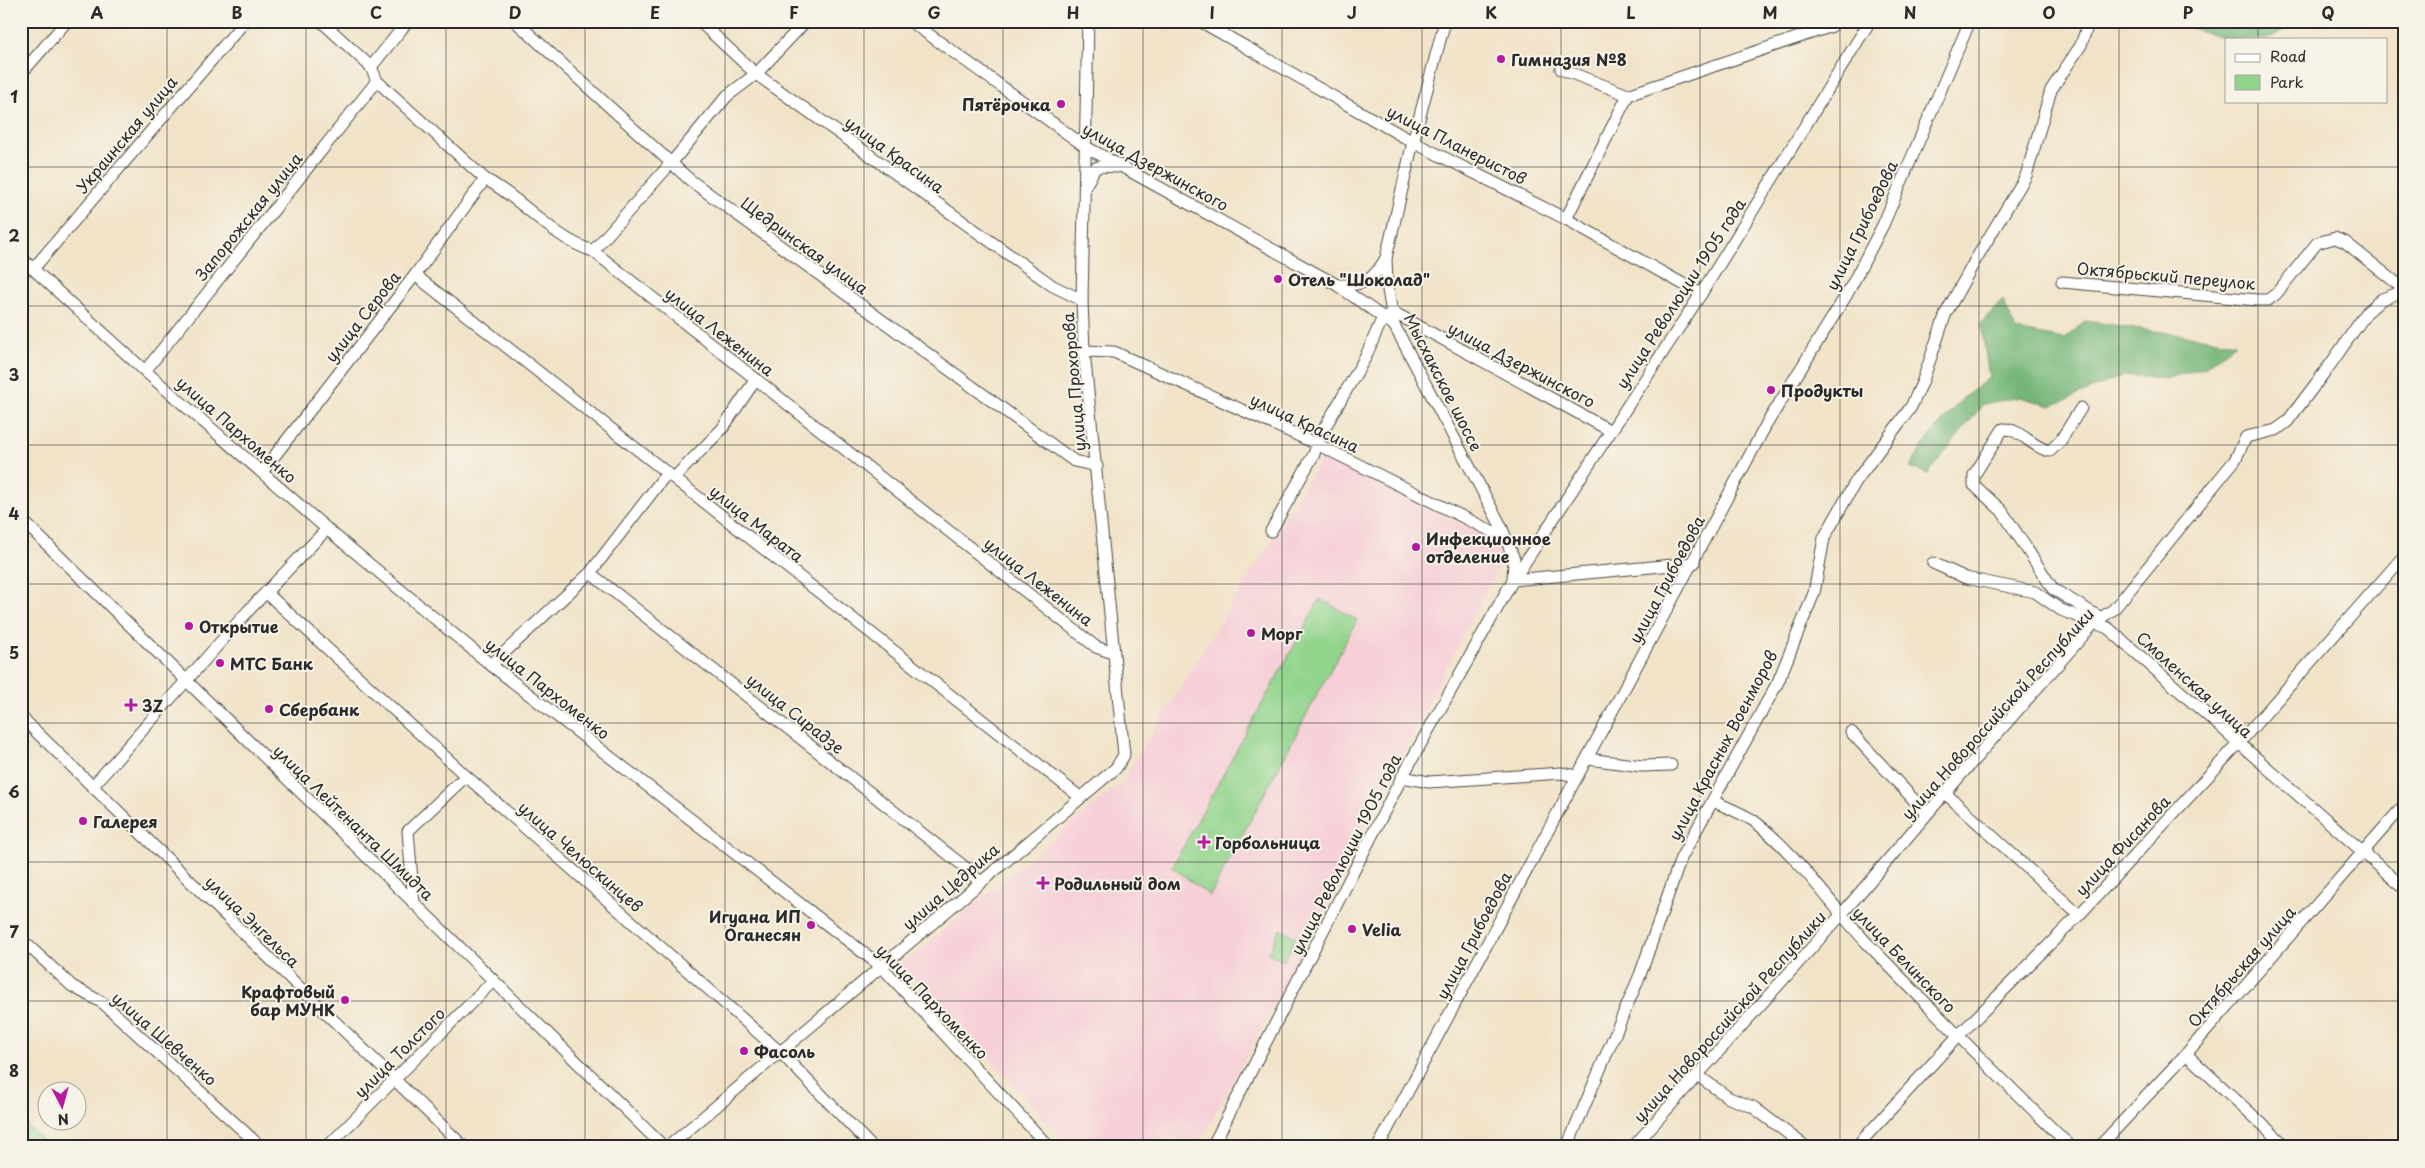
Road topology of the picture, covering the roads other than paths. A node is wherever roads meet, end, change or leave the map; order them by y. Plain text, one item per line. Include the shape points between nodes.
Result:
1 (67, 21) edge
2 (245, 21) edge
3 (321, 21) edge
4 (408, 21) edge
5 (514, 21) edge
6 (699, 21) edge
7 (806, 21) edge
8 (910, 21) edge
9 (1088, 21) edge
10 (1200, 21) edge
11 (1445, 21) edge
12 (1870, 21) edge
13 (1970, 21) edge
14 (2089, 21) edge
15 (1832, 26) dead end
16 (371, 67) junction
17 (1561, 69) dead end
18 (21, 74) edge
19 (756, 74) junction
20 (377, 81) junction
21 (1628, 95) junction
22 (1413, 142) junction
23 (1086, 147) junction
24 (672, 162) junction
25 (1123, 168) junction
26 (485, 179) junction
27 (1084, 191) junction
28 (1566, 219) junction
29 (593, 251) junction
30 (21, 258) edge
31 (1386, 258) junction
32 (33, 269) junction
33 (415, 275) junction
34 (2062, 282) dead end
35 (1338, 285) junction
36 (2404, 290) edge
37 (1701, 294) junction
38 (1082, 300) junction
39 (1387, 314) junction
40 (1394, 325) joint
41 (1084, 351) junction
42 (145, 371) junction
43 (756, 379) junction
44 (2081, 408) dead end
45 (1611, 431) junction
46 (1317, 444) junction
47 (1097, 466) junction
48 (262, 472) junction
49 (671, 476) junction
50 (21, 519) edge
51 (327, 528) junction
52 (1271, 532) dead end
53 (1507, 539) junction
54 (1530, 552) junction
55 (2404, 556) edge
56 (1694, 563) junction
57 (1932, 563) dead end
58 (590, 572) junction
59 (1540, 576) junction
60 (1514, 577) junction
61 (267, 591) junction
62 (2098, 620) junction
63 (1113, 654) junction
64 (491, 665) junction
65 (187, 681) junction
66 (21, 717) edge
67 (1851, 732) dead end
68 (1124, 739) joint
69 (2238, 744) junction
70 (1588, 759) junction
71 (1670, 765) dead end
72 (466, 776) junction
73 (1577, 776) junction
74 (1402, 777) junction
75 (92, 787) junction
76 (1945, 793) junction
77 (1080, 797) junction
78 (1713, 801) junction
79 (2404, 805) edge
80 (1927, 814) junction
81 (2362, 853) junction
82 (980, 882) junction
83 (2404, 888) edge
84 (414, 904) junction
85 (1841, 915) junction
86 (2079, 915) junction
87 (21, 940) edge
88 (882, 967) junction
89 (493, 981) junction
90 (1957, 1037) junction
91 (780, 1052) junction
92 (2186, 1054) junction
93 (1697, 1075) junction
94 (394, 1080) junction
95 (261, 1147) edge
96 (327, 1147) edge
97 (464, 1147) edge
98 (666, 1147) edge
99 (872, 1147) edge
100 (1049, 1147) edge
101 (1212, 1147) edge
102 (1378, 1147) edge
103 (1567, 1147) edge
104 (1633, 1147) edge
105 (1806, 1147) edge
106 (1856, 1147) edge
107 (2071, 1147) edge
108 (2100, 1147) edge
109 (2287, 1147) edge

1 - 18 street
2 - 32 street, Украинская улица
3 - 16 street, улица Леженина
4 - 16 street
5 - 24 street, Щедринская улица
6 - 19 street, улица Красина
7 - 19 street
8 - 23 street, улица Дзержинского
9 - 23 street, улица Прохорова
10 - 22 street, улица Планеристов
11 - 22 street, Мысхакское шоссе
12 - 37 street, улица Революции 1905 года
13 - 56 street, улица Грибоедова via 1883,224 1847,294 1766,425
14 - 78 street, улица Красных Военморов via 2081,45 2051,90 2026,176 1946,313 1911,407 1856,481 1824,538 1814,593 1778,682
15 - 21 street
16 - 20 street, улица Леженина
17 - 21 street
19 - 24 street via 727,96
19 - 38 street, улица Красина via 1038,276
20 - 26 street, улица Леженина
20 - 42 street, Запорожская улица
21 - 28 street
22 - 28 street, улица Планеристов
22 - 31 street, Мысхакское шоссе
23 - 25 street, улица Дзержинского
23 - 27 street, улица Прохорова
24 - 29 street
24 - 47 street, Щедринская улица via 690,180 1074,461
25 - 27 street via 1095,168
25 - 35 street, улица Дзержинского
26 - 29 street, улица Леженина via 502,188 576,246
26 - 33 street, улица Серова
27 - 38 street, улица Прохорова
28 - 37 street, улица Планеристов
29 - 43 street, улица Леженина
30 - 32 street, улица Пархоменко
31 - 35 street via 1378,272 1363,283
31 - 39 street, Мысхакское шоссе
32 - 42 street, улица Пархоменко
33 - 48 street, улица Серова
33 - 49 street, улица Марата
34 - 36 street, Октябрьский переулок via 2268,300 2317,244 2335,238 2345,242
35 - 39 street, улица Дзержинского
36 - 62 street, улица Новороссийской Республики via 2382,299 2367,312 2287,422 2276,430 2246,438 2229,468 2131,589 2114,609
37 - 45 street, улица Революции 1905 года
38 - 41 street, улица Прохорова
39 - 40 street, улица Дзержинского
39 - 45 street, улица Дзержинского
39 - 46 street
40 - 53 street, Мысхакское шоссе
41 - 46 street, улица Красина via 1114,352
41 - 47 street, улица Прохорова
42 - 48 street, улица Пархоменко
43 - 49 street via 722,429
43 - 63 street, улица Леженина via 1096,647
44 - 62 street, Смоленская улица via 2050,451 2040,450 2010,428 2002,429 1974,475 1974,485 2002,511 2053,589
45 - 54 street, улица Революции 1905 года
46 - 52 street
46 - 53 street, улица Красина
47 - 63 street, улица Прохорова
48 - 51 street, улица Пархоменко
49 - 58 street
49 - 77 street, улица Марата
50 - 65 street, улица Лейтенанта Шмидта
51 - 61 street
51 - 64 street, улица Пархоменко
53 - 60 street, Мысхакское шоссе via 1514,559
54 - 59 street via 1527,560 1530,569
54 - 60 street, улица Революции 1905 года
55 - 69 street, улица Фисанова
56 - 59 street
56 - 70 street, улица Грибоедова
57 - 62 street, Смоленская улица via 1966,578 2034,592 2061,610
58 - 64 street
58 - 82 street, улица Сирадзе
59 - 60 street
60 - 74 street, улица Революции 1905 года
61 - 65 street
61 - 72 street, улица Челюскинцев
62 - 69 street, Смоленская улица
62 - 76 street, улица Новороссийской Республики
63 - 68 street, улица Прохорова
64 - 88 street, улица Пархоменко
65 - 75 street
65 - 84 street, улица Лейтенанта Шмидта
66 - 75 street, улица Энгельса
67 - 80 street
68 - 77 street, улица Цедрика via 1124,755 1116,768
69 - 81 street, Смоленская улица
69 - 86 street, улица Фисанова
70 - 71 street via 1642,766
70 - 73 street, улица Грибоедова
72 - 84 street via 408,831
72 - 91 street, улица Челюскинцев
73 - 74 street via 1561,774 1429,782
73 - 102 street, улица Грибоедова
74 - 101 street, улица Революции 1905 года
75 - 94 street, улица Энгельса
76 - 80 street, улица Новороссийской Республики
76 - 86 street
77 - 82 street, улица Цедрика
78 - 85 street, улица Белинского via 1753,820 1817,884
78 - 103 street, улица Красных Военморов via 1680,858 1640,975
79 - 81 street, Октябрьская улица
80 - 85 street, улица Новороссийской Республики
81 - 83 street, Смоленская улица
81 - 92 street, Октябрьская улица
82 - 88 street, улица Цедрика
84 - 89 street, улица Лейтенанта Шмидта
85 - 90 street, улица Белинского
85 - 93 street, улица Новороссийской Республики
86 - 90 street, улица Фисанова
87 - 95 street, улица Шевченко via 72,986 103,1003
88 - 91 street, улица Цедрика
88 - 100 street, улица Пархоменко
89 - 94 street, улица Толстого
89 - 98 street, улица Лейтенанта Шмидта
90 - 106 street, улица Фисанова
90 - 107 street, улица Белинского
91 - 98 street, улица Цедрика
91 - 99 street, улица Челюскинцев
92 - 108 street, Октябрьская улица
92 - 109 street
93 - 104 street, улица Новороссийской Республики
93 - 105 street via 1729,1098 1753,1107
94 - 96 street, улица Толстого
94 - 97 street, улица Энгельса

